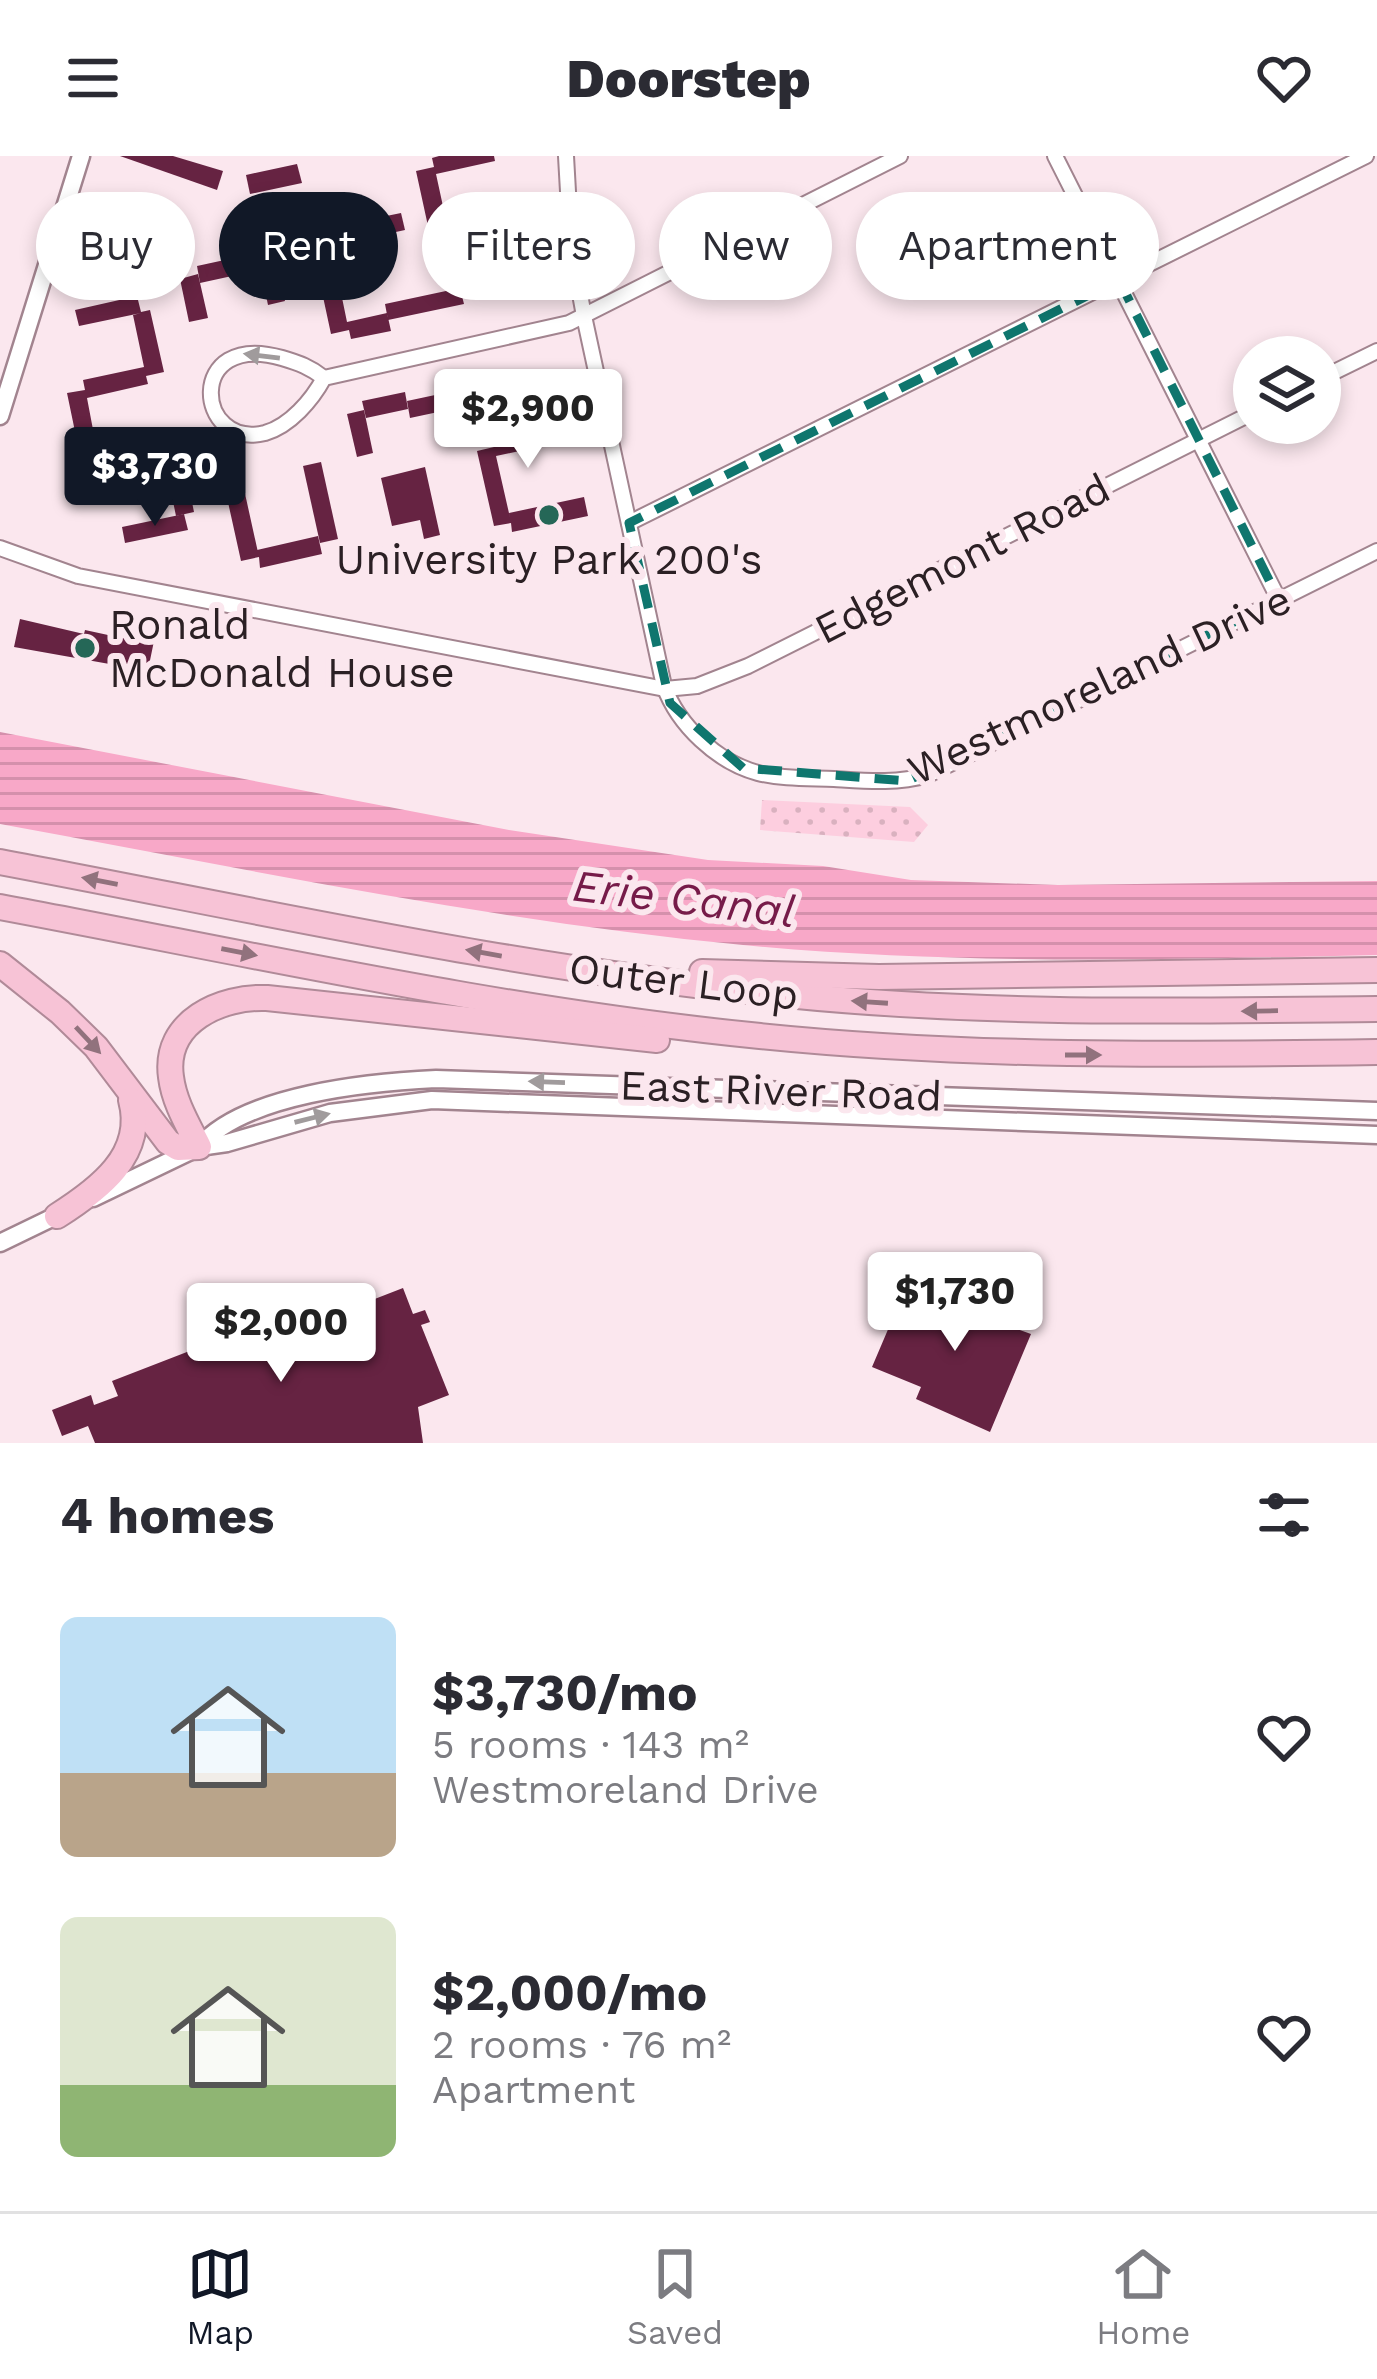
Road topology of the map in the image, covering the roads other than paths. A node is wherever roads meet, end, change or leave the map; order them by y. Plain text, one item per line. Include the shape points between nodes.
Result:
1 (81, 156) edge
2 (566, 156) edge
3 (900, 156) edge
4 (1054, 156) edge
5 (1366, 156) edge
6 (1073, 192) edge
7 (1159, 260) edge
8 (1079, 300) edge
9 (1129, 300) edge
10 (584, 316) junction
11 (1377, 351) edge
12 (1341, 369) edge
13 (324, 378) junction
14 (0, 416) edge
15 (1233, 422) edge
16 (1199, 439) junction
17 (629, 524) junction
18 (0, 548) edge
19 (1377, 550) edge
20 (1279, 600) junction
21 (665, 689) junction
22 (0, 862) edge
23 (0, 907) edge
24 (0, 964) edge
25 (562, 967) junction
26 (1377, 970) edge
27 (1370, 1009) edge
28 (1377, 1052) edge
29 (1013, 1053) junction
30 (127, 1087) junction
31 (1377, 1112) edge
32 (1377, 1135) edge
33 (199, 1147) junction
34 (57, 1216) junction
35 (0, 1243) edge

1 - 14 street
2 - 10 street
3 - 10 street
4 - 6 street
5 - 7 street
8 - 17 street
9 - 16 street
10 - 13 street
10 - 17 street
11 - 12 street
13 -> 13 street via 257,351 238,354 223,362 211,385 215,416 232,432 278,429
15 - 16 street, Edgemont Road
16 - 20 street
16 - 21 street, Edgemont Road via 748,666
17 - 21 street
18 - 21 street via 78,576
19 - 20 street, Westmoreland Drive
20 - 21 street, Westmoreland Drive via 907,781 743,768 683,721
25 -> 22 highway, Outer Loop
23 -> 29 highway, Outer Loop via 604,1017 795,1040
24 -> 30 highway via 73,1023
25 - 26 highway via 879,977
27 -> 25 highway, Outer Loop via 932,1006
29 -> 28 highway, Outer Loop
29 - 33 highway via 769,1052 245,998 205,1010 173,1048 172,1083
30 - 33 highway via 167,1142
30 - 34 highway via 136,1120 129,1148 97,1187
31 -> 33 street, East River Road via 436,1079 285,1103 228,1123
33 -> 32 street, East River Road via 356,1108 458,1100
33 - 34 street, East River Road
34 - 35 street, East River Road

